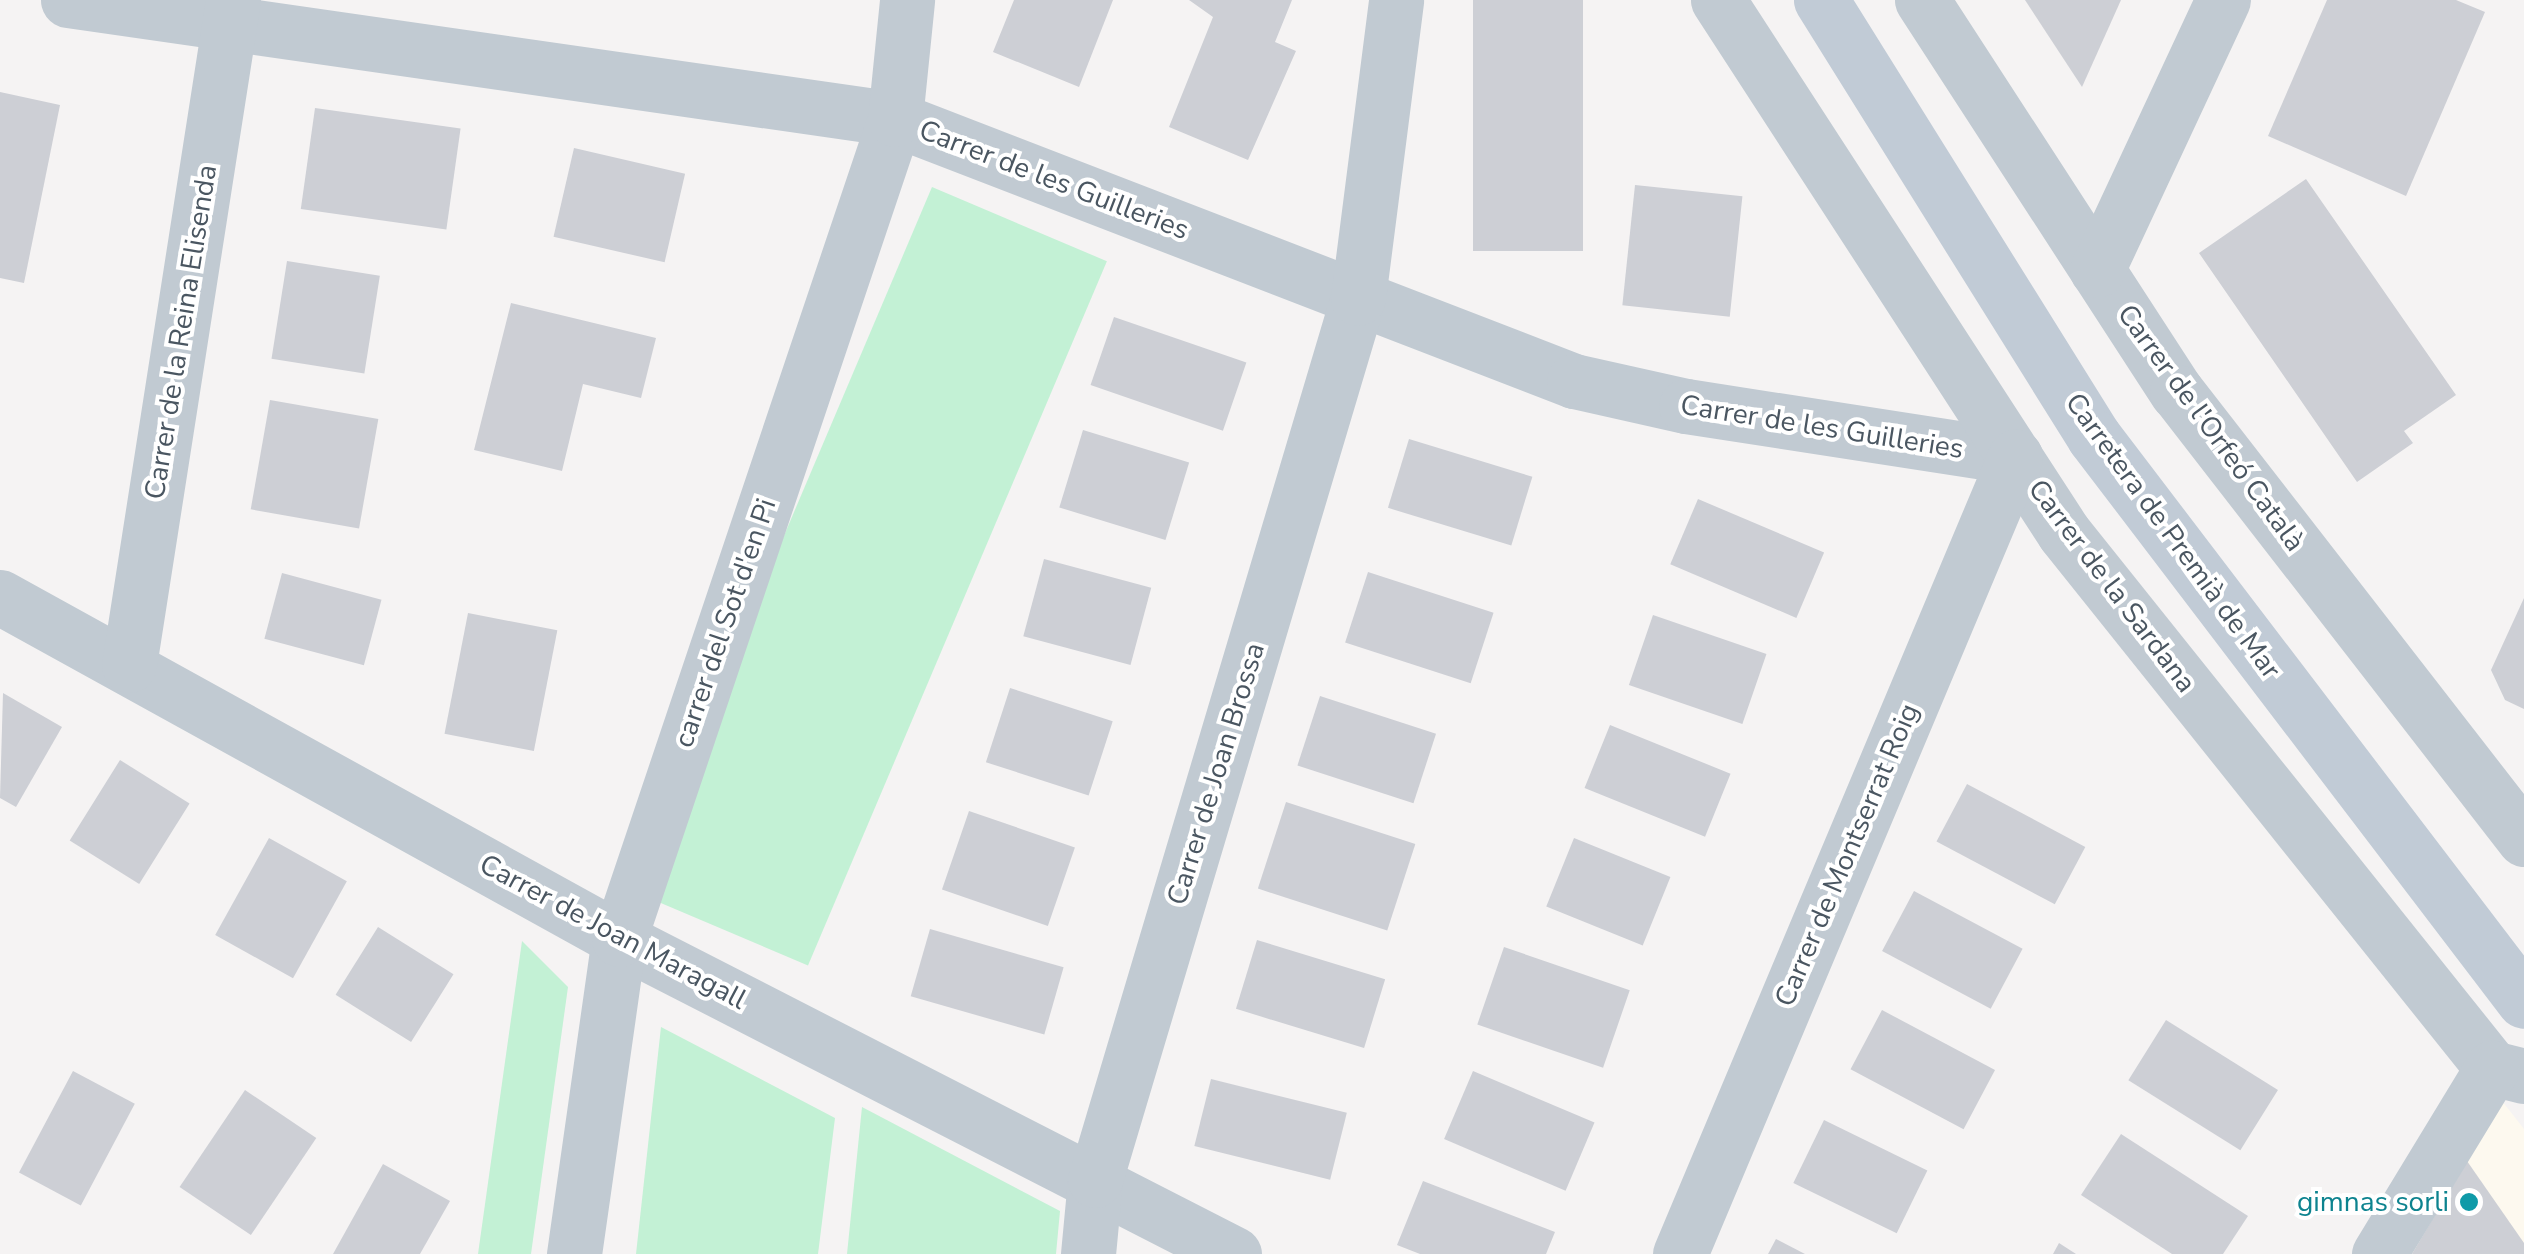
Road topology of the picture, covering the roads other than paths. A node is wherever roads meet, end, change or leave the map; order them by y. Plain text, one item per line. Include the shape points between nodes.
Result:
1 (68, 0) edge
2 (908, 0) edge
3 (1396, 0) edge
4 (1718, 0) edge
5 (1821, 0) edge
6 (1922, 0) edge
7 (2224, 0) edge
8 (231, 12) edge
9 (895, 119) junction
10 (2097, 270) junction
11 (1358, 298) junction
12 (2015, 457) junction
13 (0, 597) edge
14 (128, 664) junction
15 (2524, 839) edge
16 (619, 939) junction
17 (2524, 1001) edge
18 (2508, 1072) edge
19 (1095, 1180) junction
20 (574, 1254) edge
21 (1088, 1254) edge
22 (1234, 1254) edge
23 (1680, 1254) edge
24 (2378, 1254) edge

1 - 8 street, Carrer de les Guilleries
2 - 9 street, carrer del Sot d'en Pi
3 - 11 street, Carrer de Joan Brossa
4 - 12 street, Carrer de la Sardana
5 - 17 street, Carretera de Premià de Mar via 2094,437
6 - 10 street, Carrer de l'Orfeó Català
7 - 10 street
8 - 9 street, Carrer de les Guilleries
8 - 14 street, Carrer de la Reina Elisenda
9 - 11 street, Carrer de les Guilleries
9 - 16 street, carrer del Sot d'en Pi
10 - 15 street, Carrer de l'Orfeó Català via 2177,392
11 - 12 street, Carrer de les Guilleries via 1574,381 1686,406
11 - 19 street, Carrer de Joan Brossa
12 - 18 street, Carrer de la Sardana via 2064,533
12 - 23 street, Carrer de Montserrat Roig
13 - 14 street, Carrer de Joan Maragall
14 - 16 street, Carrer de Joan Maragall
16 - 19 street, Carrer de Joan Maragall
16 - 20 street, carrer del Sot d'en Pi
18 - 24 street
19 - 21 street, Carrer de Joan Brossa
19 - 22 street, Carrer de Joan Maragall

